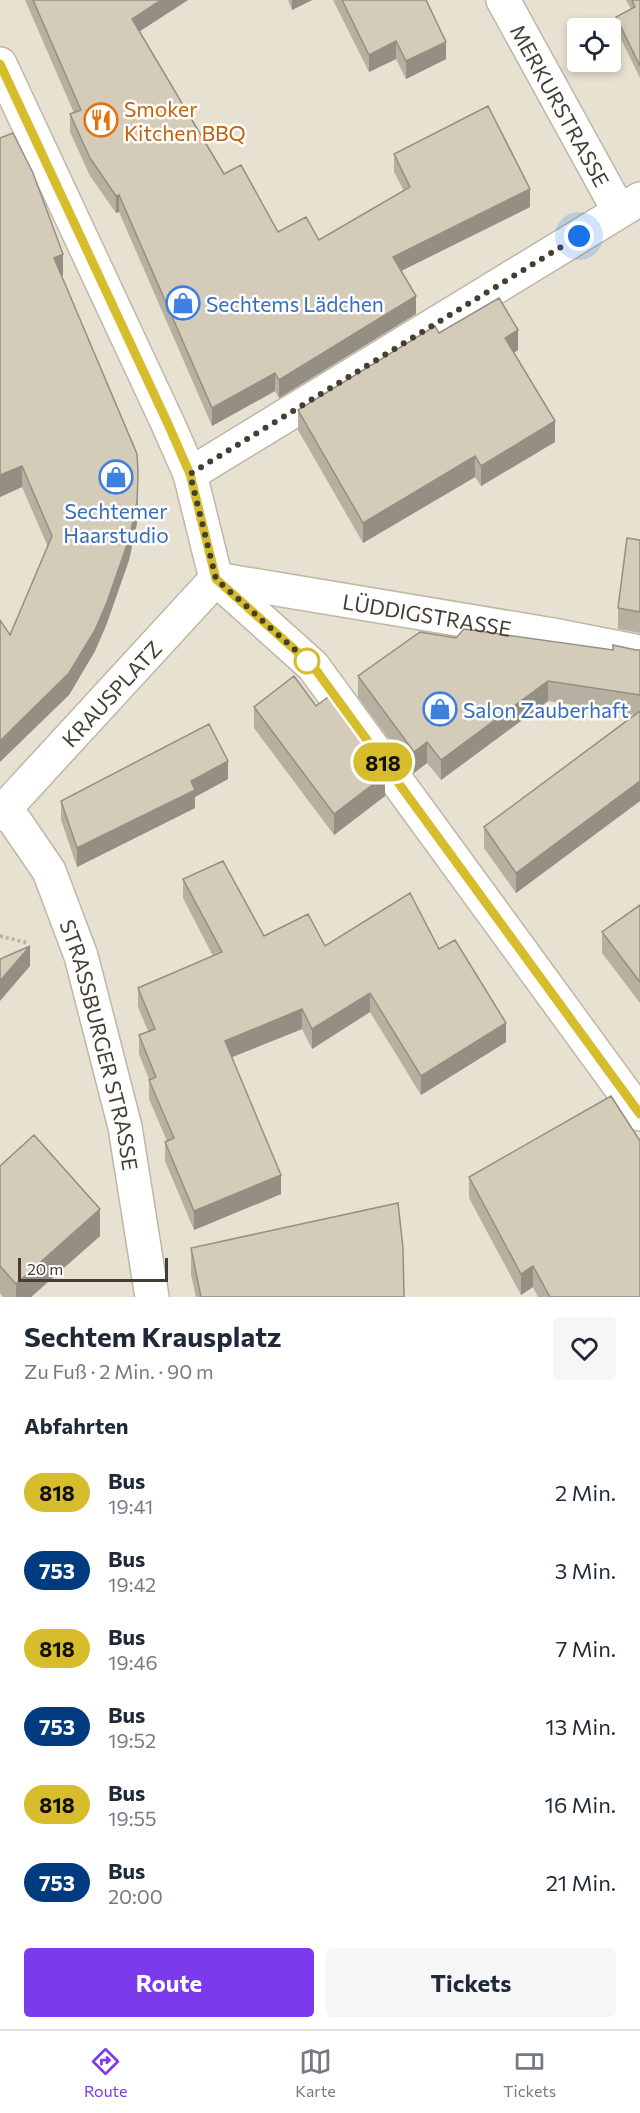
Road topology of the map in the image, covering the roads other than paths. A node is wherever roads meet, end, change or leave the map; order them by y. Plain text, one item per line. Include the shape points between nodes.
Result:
1 (504, 0) edge
2 (0, 64) edge
3 (630, 205) edge
4 (190, 474) junction
5 (216, 579) junction
6 (640, 652) edge
7 (3, 811) edge
8 (640, 1114) edge
9 (152, 1297) edge

1 - 3 street, MERKURSTRASSE
2 - 4 street
3 - 4 street
4 - 5 street
5 - 6 street, LÜDDIGSTRASSE
5 - 7 street, KRAUSPLATZ
5 - 8 street via 313,666
7 - 9 street, STRASSBURGER STRASSE via 49,872 81,956 125,1127

